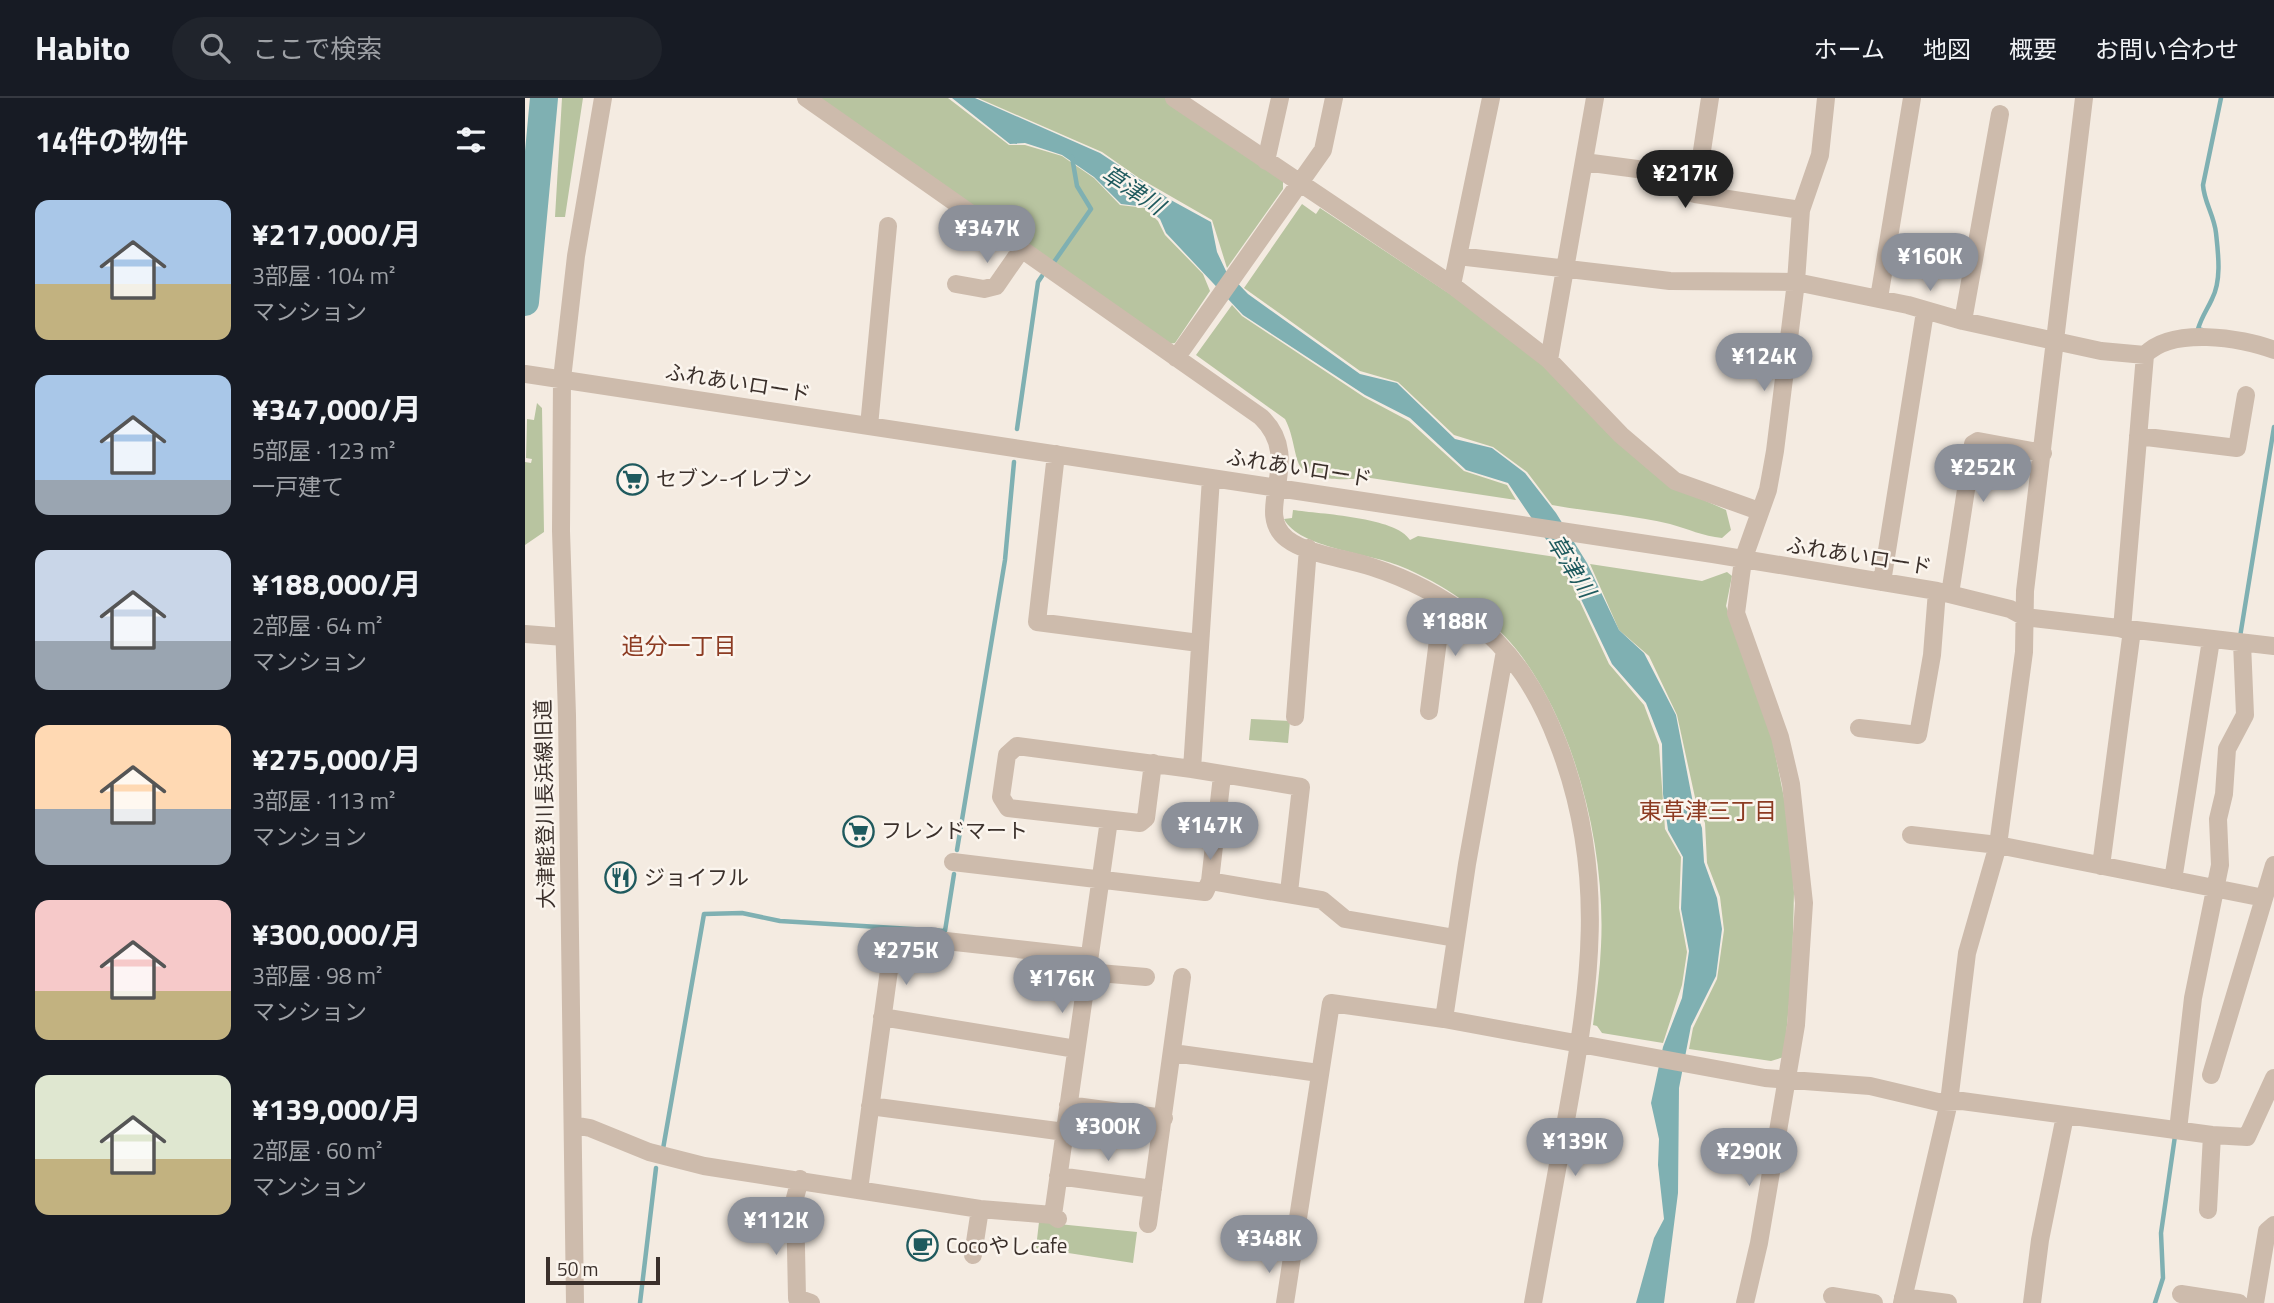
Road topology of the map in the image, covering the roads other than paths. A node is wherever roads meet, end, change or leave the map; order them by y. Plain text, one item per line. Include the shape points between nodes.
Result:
1 (603, 98) edge
2 (806, 98) edge
3 (1174, 98) edge
4 (1280, 98) edge
5 (1334, 98) edge
6 (1491, 98) edge
7 (1595, 98) edge
8 (1710, 98) edge
9 (1826, 98) edge
10 (1912, 98) edge
11 (2084, 98) edge
12 (1202, 107) edge
13 (2000, 114) dead end
14 (1266, 161) junction
15 (1584, 162) junction
16 (1698, 177) junction
17 (1294, 189) junction
18 (1801, 210) junction
19 (888, 226) dead end
20 (1021, 250) junction
21 (1458, 256) junction
22 (1565, 270) junction
23 (1796, 282) junction
24 (956, 284) dead end
25 (1452, 285) junction
26 (1879, 298) junction
27 (1925, 312) junction
28 (1963, 321) junction
29 (2056, 341) junction
30 (2274, 350) edge
31 (2145, 355) junction
32 (1176, 358) junction
33 (1549, 360) junction
34 (529, 374) edge
35 (562, 379) junction
36 (2246, 395) dead end
37 (869, 426) junction
38 (2138, 436) junction
39 (2043, 453) junction
40 (1056, 454) junction
41 (1212, 478) junction
42 (1277, 488) junction
43 (1759, 511) junction
44 (1308, 548) junction
45 (1744, 560) junction
46 (1882, 582) junction
47 (1944, 593) junction
48 (1443, 601) junction
49 (2025, 617) junction
50 (2127, 629) junction
51 (525, 634) edge
52 (564, 638) junction
53 (2211, 640) junction
54 (1199, 643) junction
55 (2242, 643) junction
56 (2274, 646) edge
57 (1505, 651) junction
58 (1429, 711) dead end
59 (1295, 717) dead end
60 (1859, 728) dead end
61 (1153, 763) junction
62 (1192, 769) junction
63 (1222, 776) junction
64 (1109, 820) junction
65 (1911, 835) dead end
66 (1998, 845) junction
67 (953, 862) dead end
68 (2274, 865) edge
69 (2101, 866) junction
70 (2173, 880) junction
71 (1100, 881) junction
72 (1210, 881) junction
73 (2214, 888) junction
74 (1289, 892) junction
75 (2264, 898) junction
76 (1455, 938) junction
77 (1088, 965) junction
78 (1146, 977) dead end
79 (1182, 977) dead end
80 (882, 1017) junction
81 (1444, 1019) junction
82 (1580, 1046) junction
83 (1076, 1049) junction
84 (1173, 1053) junction
85 (1319, 1073) junction
86 (2211, 1075) dead end
87 (2274, 1078) edge
88 (1787, 1080) junction
89 (1949, 1102) junction
90 (1068, 1105) junction
91 (870, 1106) junction
92 (2065, 1116) junction
93 (1164, 1118) junction
94 (573, 1125) junction
95 (2178, 1130) junction
96 (1065, 1132) junction
97 (2212, 1135) junction
98 (1058, 1176) junction
99 (800, 1179) junction
100 (1153, 1189) junction
101 (859, 1190) junction
102 (980, 1209) junction
103 (2208, 1210) dead end
104 (1148, 1224) dead end
105 (2274, 1225) edge
106 (973, 1255) dead end
107 (2181, 1294) dead end
108 (1832, 1296) dead end
109 (1902, 1300) edge
110 (575, 1303) edge
111 (811, 1303) edge
112 (1285, 1303) edge
113 (1533, 1303) edge
114 (1745, 1303) edge
115 (1874, 1303) edge
116 (1948, 1303) edge
117 (2032, 1303) edge
118 (2239, 1303) edge
119 (2255, 1303) edge

1 - 35 street, 大津能登川長浜線旧道 via 576,256
2 - 20 street
3 - 12 street
4 - 14 street
5 - 17 street via 1323,150
6 - 21 street
7 - 15 street
8 - 16 street
9 - 18 street via 1820,155
10 - 26 street
11 - 29 street
12 - 14 street
13 - 28 street
14 - 17 street
15 - 16 street
15 - 22 street
16 - 18 street via 1695,194
17 - 25 street
17 - 32 street
18 - 23 street
19 - 37 street
20 - 24 street via 996,286 985,289
20 - 32 street
21 - 22 street
21 - 25 street
22 - 23 street via 1670,281
22 - 33 street
23 - 26 street
23 - 43 street via 1775,451
25 - 33 street
26 - 27 street
27 - 28 street
27 - 46 street
28 - 29 street
29 - 31 street
29 - 39 street
30 - 31 street via 2198,337 2154,345
31 - 38 street
32 - 42 street via 1273,428 1281,457
33 - 43 street via 1621,435 1675,481
34 - 35 street, ふれあいロード
35 - 37 street, ふれあいロード
35 - 52 street, 大津能登川長浜線旧道
36 - 38 street via 2238,448
37 - 40 street, ふれあいロード
38 - 50 street
39 - 47 street via 1978,440 1973,444
39 - 49 street
40 - 41 street, ふれあいロード
40 - 54 street via 1037,622
41 - 42 street, ふれあいロード
41 - 54 street
42 - 44 street via 1273,506 1276,527
42 - 45 street, ふれあいロード
43 - 45 street
44 - 48 street via 1374,567
44 - 59 street
45 - 46 street, ふれあいロード
45 - 88 street via 1735,613 1780,737 1791,784 1804,903 1802,967
46 - 47 street, ふれあいロード
47 - 49 street, ふれあいロード
47 - 60 street via 1918,735
48 - 57 street via 1471,619
48 - 58 street
49 - 50 street, ふれあいロード
49 - 66 street
50 - 53 street, ふれあいロード
50 - 69 street
51 - 52 street
52 - 94 street, 大津能登川長浜線旧道
53 - 55 street, ふれあいロード
53 - 70 street
54 - 62 street
55 - 56 street, ふれあいロード
55 - 73 street via 2245,715 2227,749 2218,827 2221,857
57 - 76 street
57 - 82 street via 1548,716 1584,833 1590,909 1587,999
61 - 62 street
61 - 64 street via 1146,818 1140,823
61 - 64 street via 1017,746 1007,755 1001,797 1008,808
62 - 63 street
63 - 72 street
63 - 74 street via 1301,787
64 - 71 street
65 - 66 street
66 - 69 street
66 - 89 street via 1967,953
67 - 71 street
68 - 75 street
69 - 70 street
70 - 73 street
71 - 72 street via 1205,892
71 - 77 street
72 - 74 street
73 - 75 street
73 - 95 street via 2193,998
74 - 76 street via 1321,900 1345,919
75 - 86 street
76 - 81 street
77 - 78 street
77 - 80 street via 896,939
77 - 83 street
79 - 84 street
80 - 83 street
80 - 91 street
81 - 82 street
81 - 85 street via 1331,1003
82 - 88 street
82 - 113 street
83 - 90 street
84 - 85 street
84 - 93 street
85 - 112 street
87 - 97 street via 2247,1137
88 - 89 street via 1870,1086
88 - 114 street
89 - 92 street
89 - 109 street
90 - 93 street
90 - 96 street
91 - 96 street
91 - 101 street
92 - 95 street
92 - 117 street
93 - 100 street
94 - 99 street via 705,1166
94 - 110 street, 大津能登川長浜線旧道
95 - 97 street
96 - 98 street
97 - 103 street
98 - 100 street
98 - 102 street via 1056,1217
99 - 101 street
99 - 111 street via 795,1198 797,1298
100 - 104 street
101 - 102 street
102 - 106 street
105 - 119 street via 2267,1231
107 - 118 street
108 - 115 street
109 - 116 street

